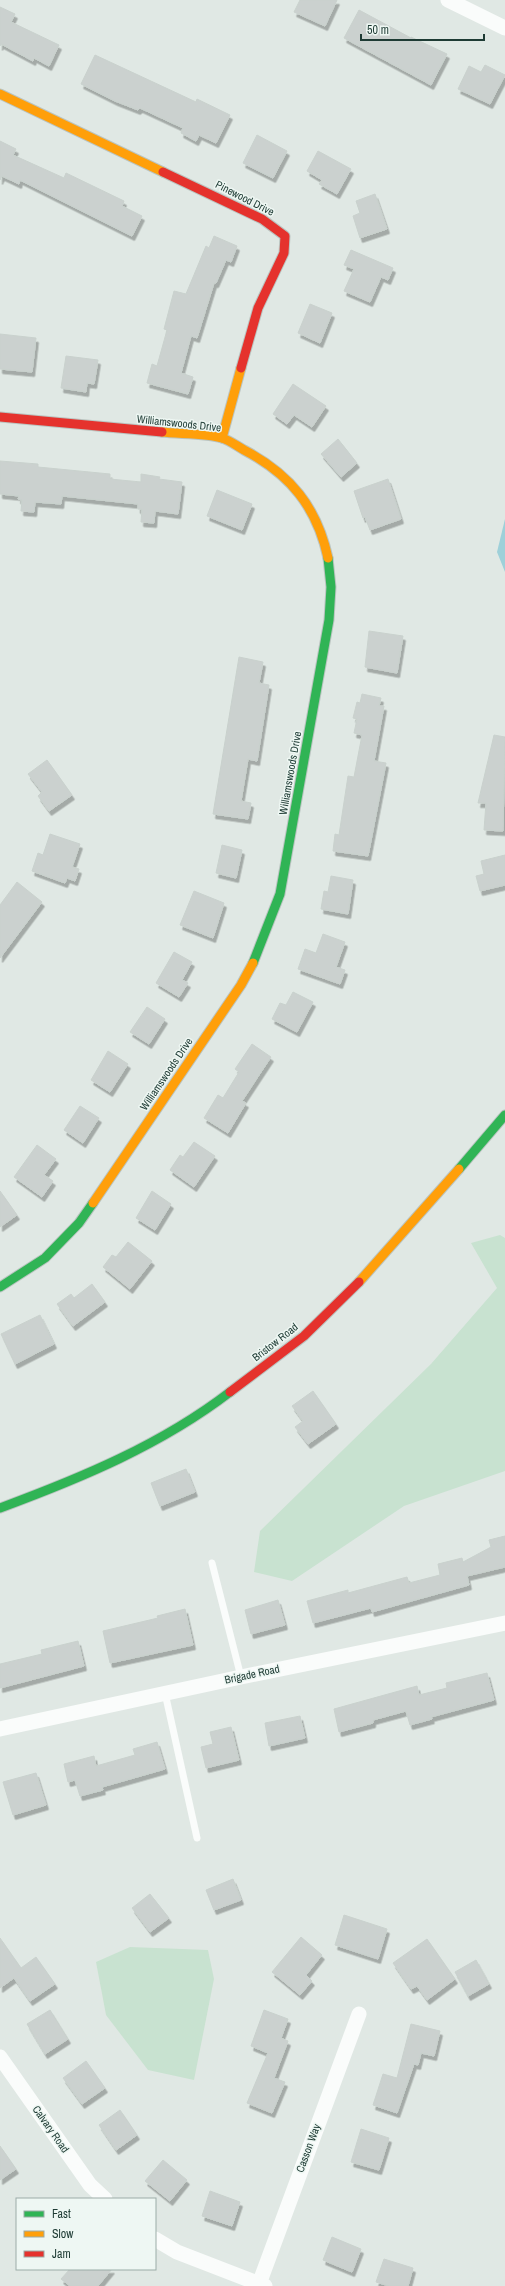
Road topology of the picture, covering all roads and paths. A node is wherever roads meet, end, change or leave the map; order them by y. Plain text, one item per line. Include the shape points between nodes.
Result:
1 (448, 0) edge
2 (505, 28) edge
3 (0, 94) edge
4 (0, 417) edge
5 (222, 438) junction
6 (505, 1115) edge
7 (0, 1287) edge
8 (0, 1508) edge
9 (212, 1563) dead end
10 (505, 1623) edge
11 (241, 1676) junction
12 (165, 1693) junction
13 (0, 1729) edge
14 (197, 1838) dead end
15 (359, 2014) dead end
16 (0, 2057) edge
17 (104, 2198) edge
18 (156, 2240) edge
19 (262, 2285) edge

1 - 2 street
3 - 5 street, Pinewood Drive via 262,219 285,236 284,253 256,315
4 - 5 street, Williamswoods Drive
5 - 7 street, Williamswoods Drive via 259,458 305,499 322,530 331,565 329,620 280,894 256,959 241,985 79,1223 45,1258
6 - 8 street, Bristow Road via 371,1270 304,1336 207,1410 138,1450 68,1483
9 - 11 lane
10 - 11 street, Brigade Road
11 - 12 street, Brigade Road
12 - 13 street, Brigade Road
12 - 14 lane
15 - 19 street, Casson Way
16 - 17 street, Calvary Road via 90,2185
18 - 19 street via 177,2252

